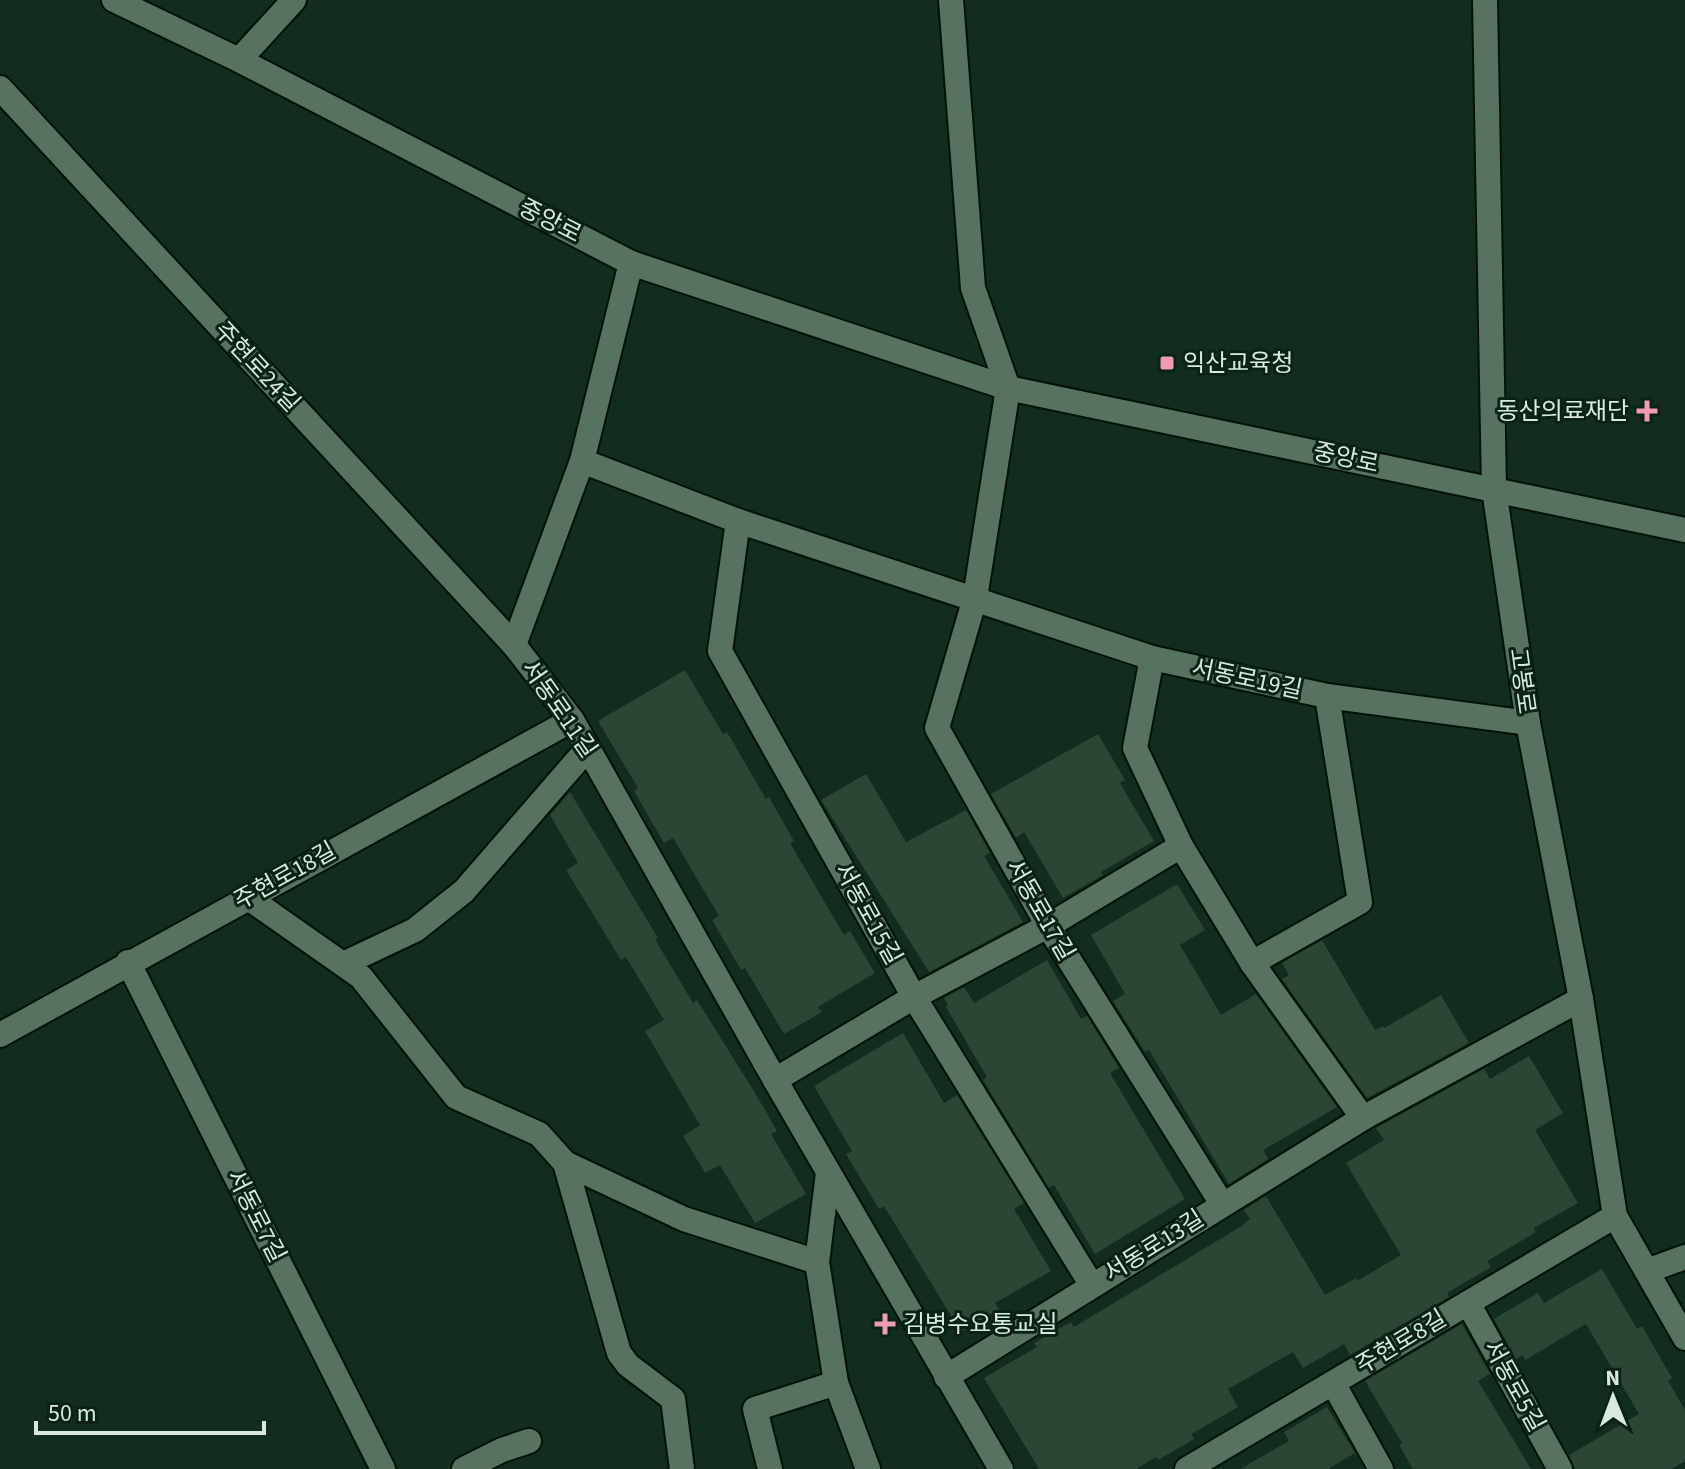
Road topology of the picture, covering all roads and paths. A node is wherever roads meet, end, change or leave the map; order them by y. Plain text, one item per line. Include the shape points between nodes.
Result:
1 (114, 0) edge
2 (294, 0) edge
3 (951, 0) edge
4 (1485, 0) edge
5 (239, 60) junction
6 (0, 88) edge
7 (631, 263) junction
8 (1008, 388) junction
9 (582, 461) junction
10 (1494, 489) junction
11 (738, 521) junction
12 (1685, 530) edge
13 (975, 598) junction
14 (514, 645) junction
15 (1152, 658) junction
16 (1327, 696) junction
17 (572, 720) junction
18 (1528, 723) junction
19 (588, 748) junction
20 (1181, 846) junction
21 (247, 897) junction
22 (1048, 926) junction
23 (128, 962) junction
24 (1252, 963) junction
25 (343, 964) junction
26 (914, 997) junction
27 (1581, 999) junction
28 (0, 1035) edge
29 (775, 1080) junction
30 (1363, 1118) junction
31 (565, 1163) junction
32 (828, 1173) junction
33 (1222, 1204) junction
34 (1615, 1216) junction
35 (1685, 1257) edge
36 (817, 1262) junction
37 (1647, 1271) junction
38 (1091, 1284) junction
39 (1468, 1303) junction
40 (1685, 1338) edge
41 (946, 1377) junction
42 (836, 1383) junction
43 (1333, 1383) junction
44 (529, 1441) dead end
45 (1196, 1467) edge
46 (383, 1469) edge
47 (464, 1469) edge
48 (682, 1469) edge
49 (770, 1469) edge
50 (868, 1469) edge
51 (1001, 1469) edge
52 (1381, 1469) edge
53 (1560, 1469) edge

1 - 5 street, 중앙로
2 - 5 street
3 - 8 street via 973,288
4 - 10 street, 고봉로
5 - 7 street, 중앙로
6 - 14 street, 주현로24길
7 - 8 street, 중앙로
7 - 9 street, 서동로11길
8 - 10 street, 중앙로
8 - 13 street
9 - 11 street, 서동로19길
9 - 14 street, 서동로11길
10 - 12 street, 중앙로
10 - 18 street, 고봉로
11 - 13 street, 서동로19길
11 - 26 street, 서동로15길 via 720,651
13 - 15 street, 서동로19길
13 - 22 street, 서동로17길 via 937,728
14 - 17 street, 서동로11길
15 - 16 street, 서동로19길
15 - 20 street via 1135,748
16 - 18 street, 서동로19길
16 - 24 street via 1360,902
17 - 19 street, 서동로11길
17 - 21 street, 주현로18길
18 - 27 street, 고봉로
19 - 25 street via 464,891 415,930
19 - 29 street, 서동로11길
20 - 22 street
20 - 24 street
21 - 23 street, 주현로18길
21 - 25 street
22 - 26 street
22 - 33 street, 서동로17길
23 - 28 street, 주현로18길
23 - 46 street, 서동로7길
24 - 30 street
25 - 31 street via 361,977 456,1097 539,1134
26 - 29 street
26 - 38 street, 서동로15길
27 - 30 street, 서동로13길
27 - 34 street, 고봉로
29 - 32 street, 서동로11길
30 - 33 street, 서동로13길
31 - 36 street via 684,1219
31 - 48 street via 619,1353 673,1399
32 - 36 street
32 - 41 street, 서동로11길
33 - 38 street, 서동로13길
34 - 37 street, 고봉로
34 - 39 street, 주현로8길
35 - 37 street
36 - 42 street
37 - 40 street, 고봉로
38 - 41 street, 서동로13길
39 - 43 street, 주현로8길
39 - 53 street, 서동로5길
41 - 51 street, 서동로11길
42 - 49 street via 755,1409
42 - 50 street
43 - 45 street, 주현로8길
43 - 52 street
44 - 47 street

